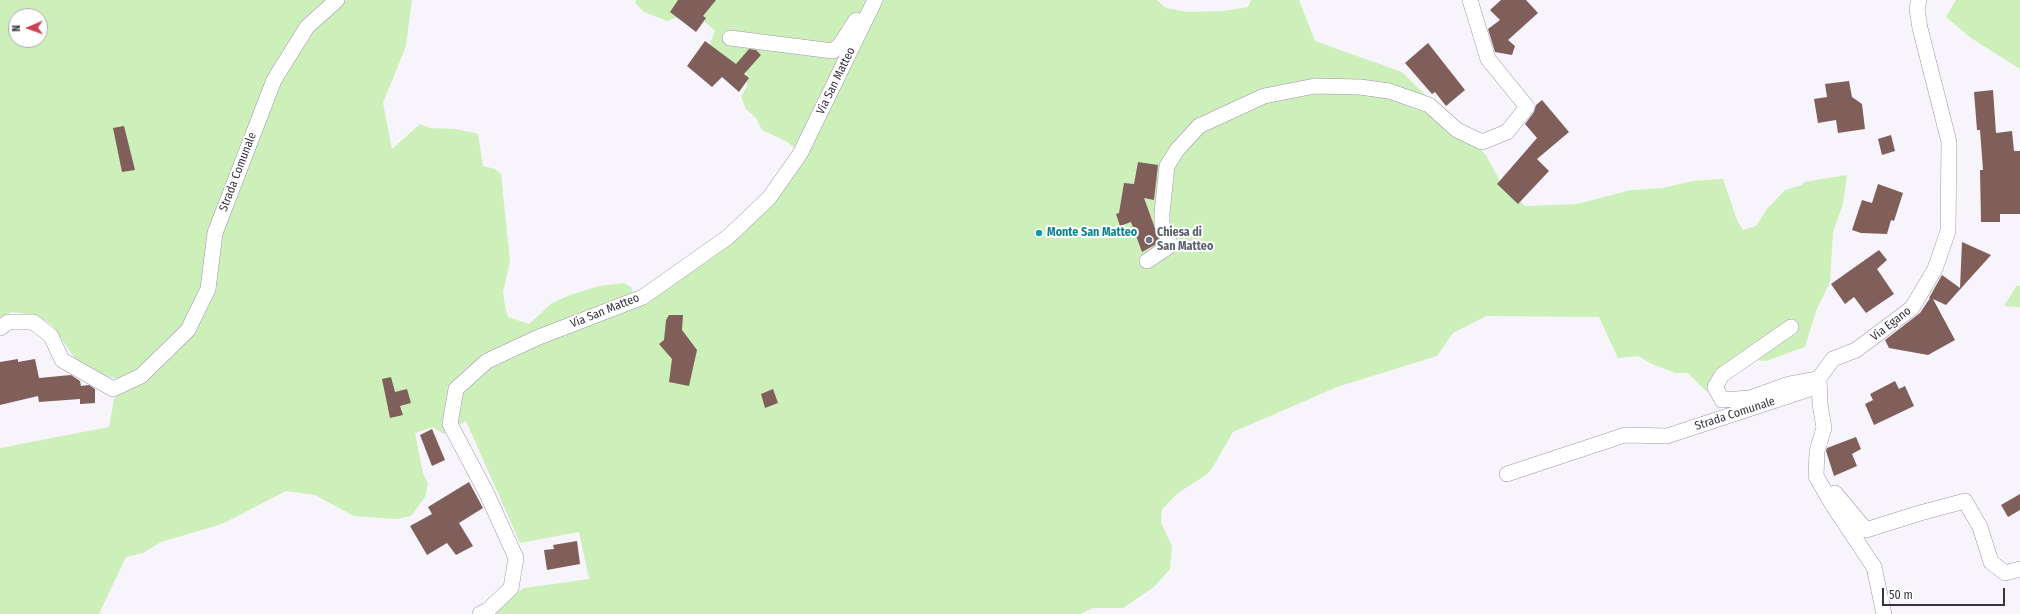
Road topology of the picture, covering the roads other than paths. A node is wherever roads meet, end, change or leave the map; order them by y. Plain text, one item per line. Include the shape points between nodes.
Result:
1 (337, 0) edge
2 (875, 0) edge
3 (1470, 0) edge
4 (1919, 0) edge
5 (730, 38) dead end
6 (1148, 261) dead end
7 (0, 328) edge
8 (1791, 328) dead end
9 (1819, 382) junction
10 (1507, 474) dead end
11 (1824, 491) junction
12 (2020, 569) edge
13 (480, 614) edge
14 (1884, 614) edge

1 - 7 street, Strada Comunale via 307,27 274,80 215,233 208,289 188,330 141,376 113,389 62,360 51,336 33,322 8,322
2 - 5 street via 860,14 840,45 833,51
2 - 13 street, Via San Matteo via 800,154 769,198 728,237 643,297 539,337 487,361 456,389 450,424 487,494 516,558 511,588 488,610
3 - 6 street via 1488,59 1527,107 1507,132 1482,142 1458,130 1429,105 1389,91 1360,87 1315,86 1264,96 1198,126 1177,150 1167,166 1162,213 1162,225 1171,245
4 - 9 street, Via Egano via 1917,9 1920,28 1949,142 1948,230 1935,269 1912,308 1856,350 1833,359
8 - 9 street via 1722,375 1715,387 1722,400 1750,398 1789,384
9 - 10 street, Strada Comunale via 1667,436 1625,435
9 - 11 street via 1824,428 1817,451 1816,476
11 - 12 street via 1835,492 1866,530 1920,512 1965,501 1980,527 1991,562 2005,573
11 - 14 street via 1874,567

